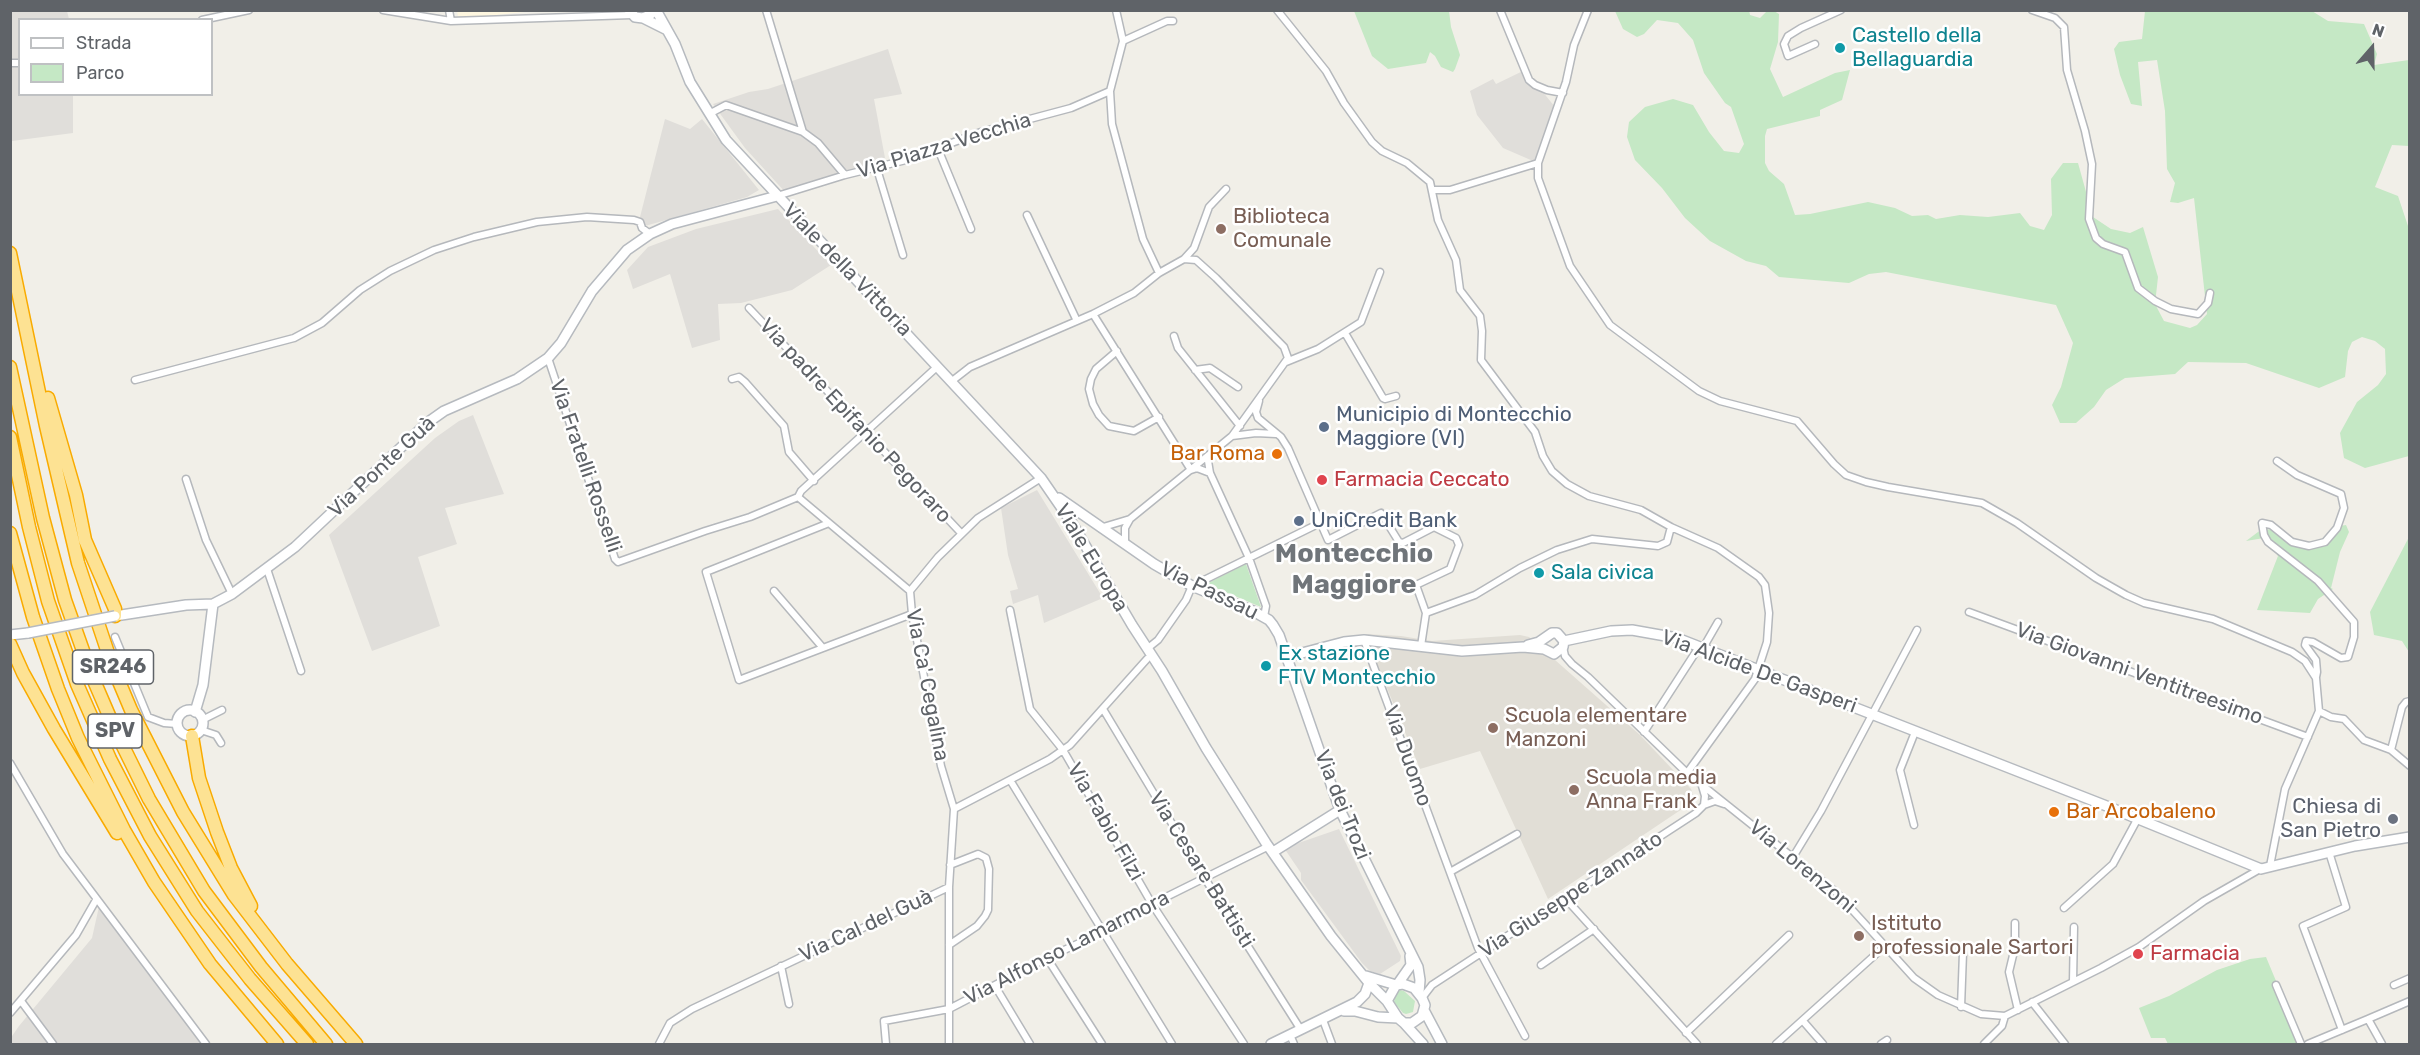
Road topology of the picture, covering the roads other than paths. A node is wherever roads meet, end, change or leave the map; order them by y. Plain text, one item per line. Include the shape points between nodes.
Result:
1 (249, 10) edge
2 (383, 10) edge
3 (449, 10) edge
4 (622, 10) edge
5 (655, 10) edge
6 (766, 10) edge
7 (1116, 10) edge
8 (1277, 10) edge
9 (1500, 10) edge
10 (1588, 10) edge
11 (1841, 10) edge
12 (2032, 10) edge
13 (630, 13) edge
14 (613, 14) junction
15 (211, 18) edge
16 (643, 18) junction
17 (451, 21) junction
18 (1173, 21) dead end
19 (668, 31) junction
20 (1123, 41) junction
21 (1815, 44) dead end
22 (1110, 91) junction
23 (1563, 93) junction
24 (709, 114) junction
25 (803, 132) junction
26 (938, 149) junction
27 (1538, 163) junction
28 (877, 169) junction
29 (844, 175) junction
30 (1226, 189) dead end
31 (1433, 190) junction
32 (777, 196) junction
33 (1027, 215) dead end
34 (970, 229) dead end
35 (650, 234) junction
36 (10, 253) edge
37 (903, 255) dead end
38 (1184, 259) junction
39 (1380, 272) dead end
40 (1159, 273) junction
41 (15, 274) junction
42 (2210, 293) dead end
43 (749, 308) dead end
44 (1093, 314) junction
45 (1077, 321) junction
46 (1345, 333) junction
47 (1174, 336) dead end
48 (1117, 351) junction
49 (548, 358) junction
50 (1286, 362) junction
51 (938, 366) junction
52 (10, 367) edge
53 (1195, 370) junction
54 (732, 379) dead end
55 (135, 380) dead end
56 (952, 381) junction
57 (1238, 387) dead end
58 (1396, 396) dead end
59 (1259, 401) junction
60 (1159, 417) junction
61 (1240, 426) junction
62 (865, 433) junction
63 (1276, 434) junction
64 (10, 436) edge
65 (1232, 436) junction
66 (1211, 455) junction
67 (2277, 461) dead end
68 (1191, 470) junction
69 (1210, 473) junction
70 (1041, 478) junction
71 (186, 480) dead end
72 (814, 481) junction
73 (1051, 492) junction
74 (798, 497) junction
75 (1130, 519) junction
76 (829, 523) junction
77 (1320, 523) junction
78 (1671, 527) junction
79 (1100, 528) junction
80 (10, 533) edge
81 (961, 533) junction
82 (1125, 545) junction
83 (1249, 558) junction
84 (267, 569) junction
85 (1192, 586) junction
86 (774, 591) dead end
87 (910, 591) junction
88 (232, 594) junction
89 (213, 604) junction
90 (1010, 610) dead end
91 (1970, 612) dead end
92 (1426, 613) junction
93 (912, 614) junction
94 (115, 616) junction
95 (1264, 617) junction
96 (1718, 622) dead end
97 (1132, 625) junction
98 (1917, 630) dead end
99 (10, 635) edge
100 (1545, 636) junction
101 (115, 637) dead end
102 (1364, 640) junction
103 (10, 644) edge
104 (1563, 644) junction
105 (1422, 646) junction
106 (1522, 647) junction
107 (1701, 647) junction
108 (823, 648) junction
109 (1148, 648) junction
110 (1544, 649) junction
111 (1287, 657) junction
112 (1147, 658) junction
113 (1758, 670) junction
114 (301, 671) dead end
115 (2316, 678) junction
116 (1171, 690) junction
117 (2409, 701) edge
118 (1103, 709) junction
119 (222, 710) dead end
120 (2319, 711) junction
121 (195, 712) junction
122 (1873, 715) junction
123 (177, 724) junction
124 (198, 729) junction
125 (1644, 732) junction
126 (1915, 732) junction
127 (2308, 736) junction
128 (221, 743) dead end
129 (1063, 750) junction
130 (2391, 750) junction
131 (10, 763) edge
132 (2409, 766) edge
133 (1687, 773) junction
134 (1010, 780) junction
135 (1701, 784) junction
136 (1704, 805) junction
137 (1730, 806) junction
138 (954, 809) junction
139 (1340, 810) junction
140 (2138, 818) junction
141 (1914, 825) dead end
142 (1517, 834) dead end
143 (2409, 837) edge
144 (1270, 849) junction
145 (2329, 852) junction
146 (1793, 858) junction
147 (950, 865) junction
148 (2265, 868) junction
149 (1450, 873) junction
150 (1204, 877) junction
151 (949, 887) junction
152 (1566, 899) junction
153 (96, 900) junction
154 (1152, 904) junction
155 (2064, 908) dead end
156 (2014, 923) dead end
157 (2074, 927) dead end
158 (1594, 929) junction
159 (1104, 932) junction
160 (1789, 935) dead end
161 (948, 945) junction
162 (1885, 946) junction
163 (1407, 948) junction
164 (1481, 953) junction
165 (1963, 953) dead end
166 (1047, 958) junction
167 (210, 964) junction
168 (1540, 965) dead end
169 (781, 966) junction
170 (2409, 978) edge
171 (1366, 979) junction
172 (2073, 982) junction
173 (1396, 985) junction
174 (2277, 985) dead end
175 (2394, 985) dead end
176 (995, 986) junction
177 (1420, 996) junction
178 (21, 1001) junction
179 (2409, 1001) edge
180 (1387, 1002) junction
181 (2032, 1002) junction
182 (789, 1004) dead end
183 (1961, 1007) junction
184 (325, 1009) junction
185 (949, 1009) junction
186 (1424, 1010) junction
187 (2018, 1010) junction
188 (1341, 1011) junction
189 (10, 1013) edge
190 (1370, 1015) junction
191 (2005, 1016) junction
192 (2368, 1019) junction
193 (1323, 1020) junction
194 (1401, 1020) junction
195 (1803, 1021) junction
196 (1301, 1030) junction
197 (2342, 1030) junction
198 (1686, 1033) junction
199 (1525, 1036) dead end
200 (1292, 1040) edge
201 (53, 1044) edge
202 (206, 1044) edge
203 (278, 1044) edge
204 (307, 1044) edge
205 (326, 1044) edge
206 (356, 1044) edge
207 (658, 1044) edge
208 (886, 1044) edge
209 (949, 1044) edge
210 (1030, 1044) edge
211 (1102, 1044) edge
212 (1172, 1044) edge
213 (1244, 1044) edge
214 (1271, 1044) edge
215 (1332, 1044) edge
216 (1423, 1044) edge
217 (1442, 1044) edge
218 (1697, 1044) edge
219 (1776, 1044) edge
220 (1823, 1044) edge
221 (1984, 1044) edge
222 (2065, 1044) edge
223 (2301, 1044) edge
224 (2308, 1044) edge
225 (2382, 1044) edge

1 - 15 street
2 - 17 street
3 - 17 street
4 - 14 street
5 - 16 street, Viale della Vittoria
5 - 19 street, Viale della Vittoria
6 - 25 street
7 - 20 street
8 - 31 street via 1320,62 1372,142 1407,163 1430,182
9 - 23 street via 1529,80 1535,86
10 - 23 street via 1574,45
11 - 21 street via 1801,28 1788,36 1784,44 1788,56
12 - 42 street via 2055,18 2064,27 2067,70 2092,164 2090,219 2096,238 2125,252 2138,288 2171,309 2198,314 2208,303
13 - 14 street
13 - 16 street
14 - 17 street
16 - 19 street
18 - 20 street
19 - 24 street, Viale della Vittoria
20 - 22 street
22 - 26 street, Via Piazza Vecchia via 1071,108 981,132
22 - 40 street via 1112,124 1135,210
23 - 27 street
24 - 25 street via 726,105
24 - 32 street, Viale della Vittoria via 726,141
25 - 29 street via 818,143
26 - 28 street, Via Piazza Vecchia
26 - 34 street
27 - 31 street via 1450,189
27 - 115 street via 1542,192 1570,266 1597,308 1625,338 1699,391 1720,401 1797,421 1846,475 1888,487 1982,503 2111,587 2144,603 2213,619 2292,652 2305,660
28 - 29 street, Via Piazza Vecchia
28 - 37 street
29 - 32 street, Via Piazza Vecchia
30 - 38 street via 1209,207 1194,248
31 - 78 street via 1438,220 1456,260 1460,290 1480,316 1483,366 1535,432 1545,462 1583,493 1641,510
32 - 35 street, Via Ponte Guà via 672,224
32 - 51 street, Viale della Vittoria
33 - 45 street
35 - 49 street, Via Ponte Guà via 627,250 609,270
35 - 55 street via 634,220 587,217 537,222 474,237 390,271 360,290 322,323 294,338
36 - 41 highway, SR246
38 - 40 street
38 - 50 street via 1192,258 1206,268 1270,332 1288,352
39 - 46 street via 1361,322
40 - 44 street via 1134,294
41 - 94 highway via 34,332 85,540
41 - 184 highway, SR246 via 78,563 131,710 154,760 206,852 260,930
43 - 62 street, Via padre Epifanio Pegoraro
44 - 45 street
44 - 48 street
45 - 56 street via 970,367
46 - 50 street
46 - 58 street via 1383,398
47 - 53 street
48 - 60 street
48 - 60 street via 1096,369 1091,379 1089,389 1099,415 1109,426 1134,431
49 - 74 street, Via Fratelli Rosselli via 617,562
49 - 84 street, Via Ponte Guà via 517,379 444,411 428,423
50 - 59 street
51 - 56 street, Viale della Vittoria
51 - 62 street
52 - 205 highway, SPV via 65,600 125,751 169,836 204,891 261,968
53 - 57 street via 1210,368
53 - 61 street
54 - 72 street via 739,377 745,382 783,425 787,449
56 - 70 street, Viale della Vittoria
59 - 61 street
59 - 63 street via 1258,418
60 - 68 street
61 - 65 street
62 - 72 street
62 - 81 street, Via padre Epifanio Pegoraro
63 - 65 street
63 - 77 street via 1288,448
64 - 204 highway, SPV via 48,601 84,702 118,776 150,836 198,911 250,980
65 - 66 street
66 - 68 street
66 - 69 street
67 - 115 street via 2341,495 2344,508 2337,528 2325,542 2309,546 2292,542 2271,525 2262,523 2268,542 2318,581 2354,622 2348,657 2342,658 2306,641 2316,660
68 - 69 street
68 - 75 street
69 - 83 street
70 - 73 street, Viale della Vittoria
70 - 81 street, Via Ca' Cegalina
71 - 88 street via 206,540
72 - 74 street
73 - 79 street, Via Passau
73 - 97 street, Viale Europa
74 - 76 street
75 - 79 street
75 - 82 street via 1125,528
76 - 87 street
76 - 108 street via 706,572 739,680
77 - 83 street
77 - 92 street via 1328,540 1381,513 1399,542 1434,527 1451,535 1459,545 1450,569 1415,586
78 - 92 street via 1667,542 1658,546 1592,539 1557,550 1475,595
78 - 113 street via 1718,548 1764,582 1770,632
79 - 82 street, Via Passau
80 - 167 highway via 33,617 78,738 154,882
81 - 87 street, Via Ca' Cegalina
82 - 85 street, Via Passau
83 - 85 street
83 - 95 street via 1266,606
84 - 88 street, Via Ponte Guà
84 - 114 street
85 - 95 street, Via Passau
85 - 109 street via 1158,640
86 - 108 street
87 - 93 street, Via Ca' Cegalina
88 - 89 street, Via Ponte Guà
89 - 94 street, Via Ponte Guà
89 - 121 street via 203,686
90 - 129 street, Via Fabio Filzi via 1030,709
91 - 127 street, Via Giovanni Ventitreesimo
92 - 105 street
93 - 108 street
93 - 138 street, Via Ca' Cegalina via 941,766
94 - 99 street, Via Ponte Guà, bridge
95 - 111 street, Via Passau via 1279,635
96 - 107 street
97 - 109 street, Viale Europa
97 - 112 street, Viale Europa
98 - 122 street
100 - 104 street via 1557,633
100 - 106 street
100 - 110 street
101 - 123 street via 148,717
102 - 105 street
102 - 111 street
102 - 149 street, Via Duomo
103 - 167 highway via 54,729 154,894
104 - 107 street, Via Alcide De Gasperi via 1611,631 1632,630
104 - 110 street via 1554,654
104 - 125 street, Via Lorenzoni via 1565,656 1572,664
105 - 106 street via 1462,651
106 - 110 street
107 - 113 street, Via Alcide De Gasperi
107 - 125 street
109 - 116 street, Viale Europa
111 - 139 street, Via dei Trozi
112 - 116 street, Viale Europa
112 - 118 street
113 - 122 street, Via Alcide De Gasperi
113 - 133 street
115 - 120 street
116 - 144 street, Viale Europa
117 - 130 street via 2402,707
118 - 129 street
118 - 150 street, Via Cesare Battisti
119 - 124 street
120 - 127 street
120 - 130 street via 2344,719 2364,740
121 - 123 street via 183,713
121 - 124 street
122 - 126 street, Via Alcide De Gasperi
122 - 146 street
123 - 124 street via 184,735
124 - 128 street via 216,735
124 - 184 highway via 194,758 213,822 246,898
125 - 133 street, Via Lorenzoni
126 - 140 street, Via Alcide De Gasperi
126 - 141 street via 1900,770
127 - 148 street via 2285,789
129 - 134 street
129 - 154 street, Via Fabio Filzi
130 - 132 street
131 - 153 street
133 - 135 street, Via Lorenzoni
134 - 138 street
134 - 159 street
135 - 136 street
135 - 137 street, Via Lorenzoni
136 - 137 street via 1715,801
136 - 152 street, Via Giuseppe Zannato
137 - 146 street, Via Lorenzoni
138 - 147 street, Via Cal del Guà
139 - 144 street
139 - 163 street, Via dei Trozi
140 - 148 street, Via Alcide De Gasperi
140 - 155 street via 2113,864
142 - 149 street
143 - 145 street
144 - 150 street, Via Alfonso Lamarmora
144 - 171 street, Viale Europa via 1330,936
145 - 148 street
145 - 197 street via 2346,907 2303,926
146 - 162 street, Via Lorenzoni via 1836,892
147 - 151 street, Via Cal del Guà
147 - 161 street via 978,854 986,858 988,910 977,926
148 - 172 street via 2204,901 2139,947
149 - 164 street, Via Duomo
150 - 154 street, Via Alfonso Lamarmora
150 - 196 street, Via Cesare Battisti
151 - 161 street
151 - 169 street, Via Cal del Guà
152 - 158 street
152 - 164 street, Via Giuseppe Zannato
153 - 178 street via 76,935
153 - 202 street
154 - 159 street, Via Alfonso Lamarmora
154 - 213 street, Via Fabio Filzi
156 - 187 street via 2015,946 2009,972
157 - 172 street
158 - 168 street
158 - 198 street
159 - 166 street, Via Alfonso Lamarmora
159 - 212 street
160 - 198 street
161 - 185 street
162 - 183 street, Via Lorenzoni via 1914,978
162 - 195 street
163 - 173 street via 1411,965
163 - 177 street, Via dei Trozi via 1418,967
164 - 177 street, Via Giuseppe Zannato
164 - 199 street, Via Duomo
165 - 183 street
166 - 176 street, Via Alfonso Lamarmora
166 - 211 street
167 - 203 highway
169 - 182 street, Via Cal del Guà
169 - 207 street, Via Cal del Guà via 677,1017
170 - 175 street
171 - 173 street
171 - 180 street, Viale Europa
171 - 188 street via 1362,998
172 - 181 street
173 - 177 street via 1408,985
173 - 180 street
174 - 223 street
176 - 185 street, Via Alfonso Lamarmora
176 - 210 street
177 - 186 street
178 - 189 street
178 - 201 street
179 - 192 street
180 - 190 street via 1381,1012
180 - 194 street, Viale Europa
181 - 187 street
181 - 222 street
183 - 191 street, Via Lorenzoni via 1990,1016
184 - 206 highway, SR246
185 - 208 street, Via Alfonso Lamarmora via 884,1021
185 - 209 street
186 - 194 street via 1412,1023
186 - 217 street
187 - 191 street
188 - 190 street
188 - 193 street
190 - 194 street
191 - 221 street via 2002,1026
192 - 197 street
192 - 225 street
193 - 196 street
193 - 215 street
194 - 216 street, Viale Europa
195 - 219 street
195 - 220 street
196 - 200 street
197 - 224 street
198 - 218 street
200 - 214 street

